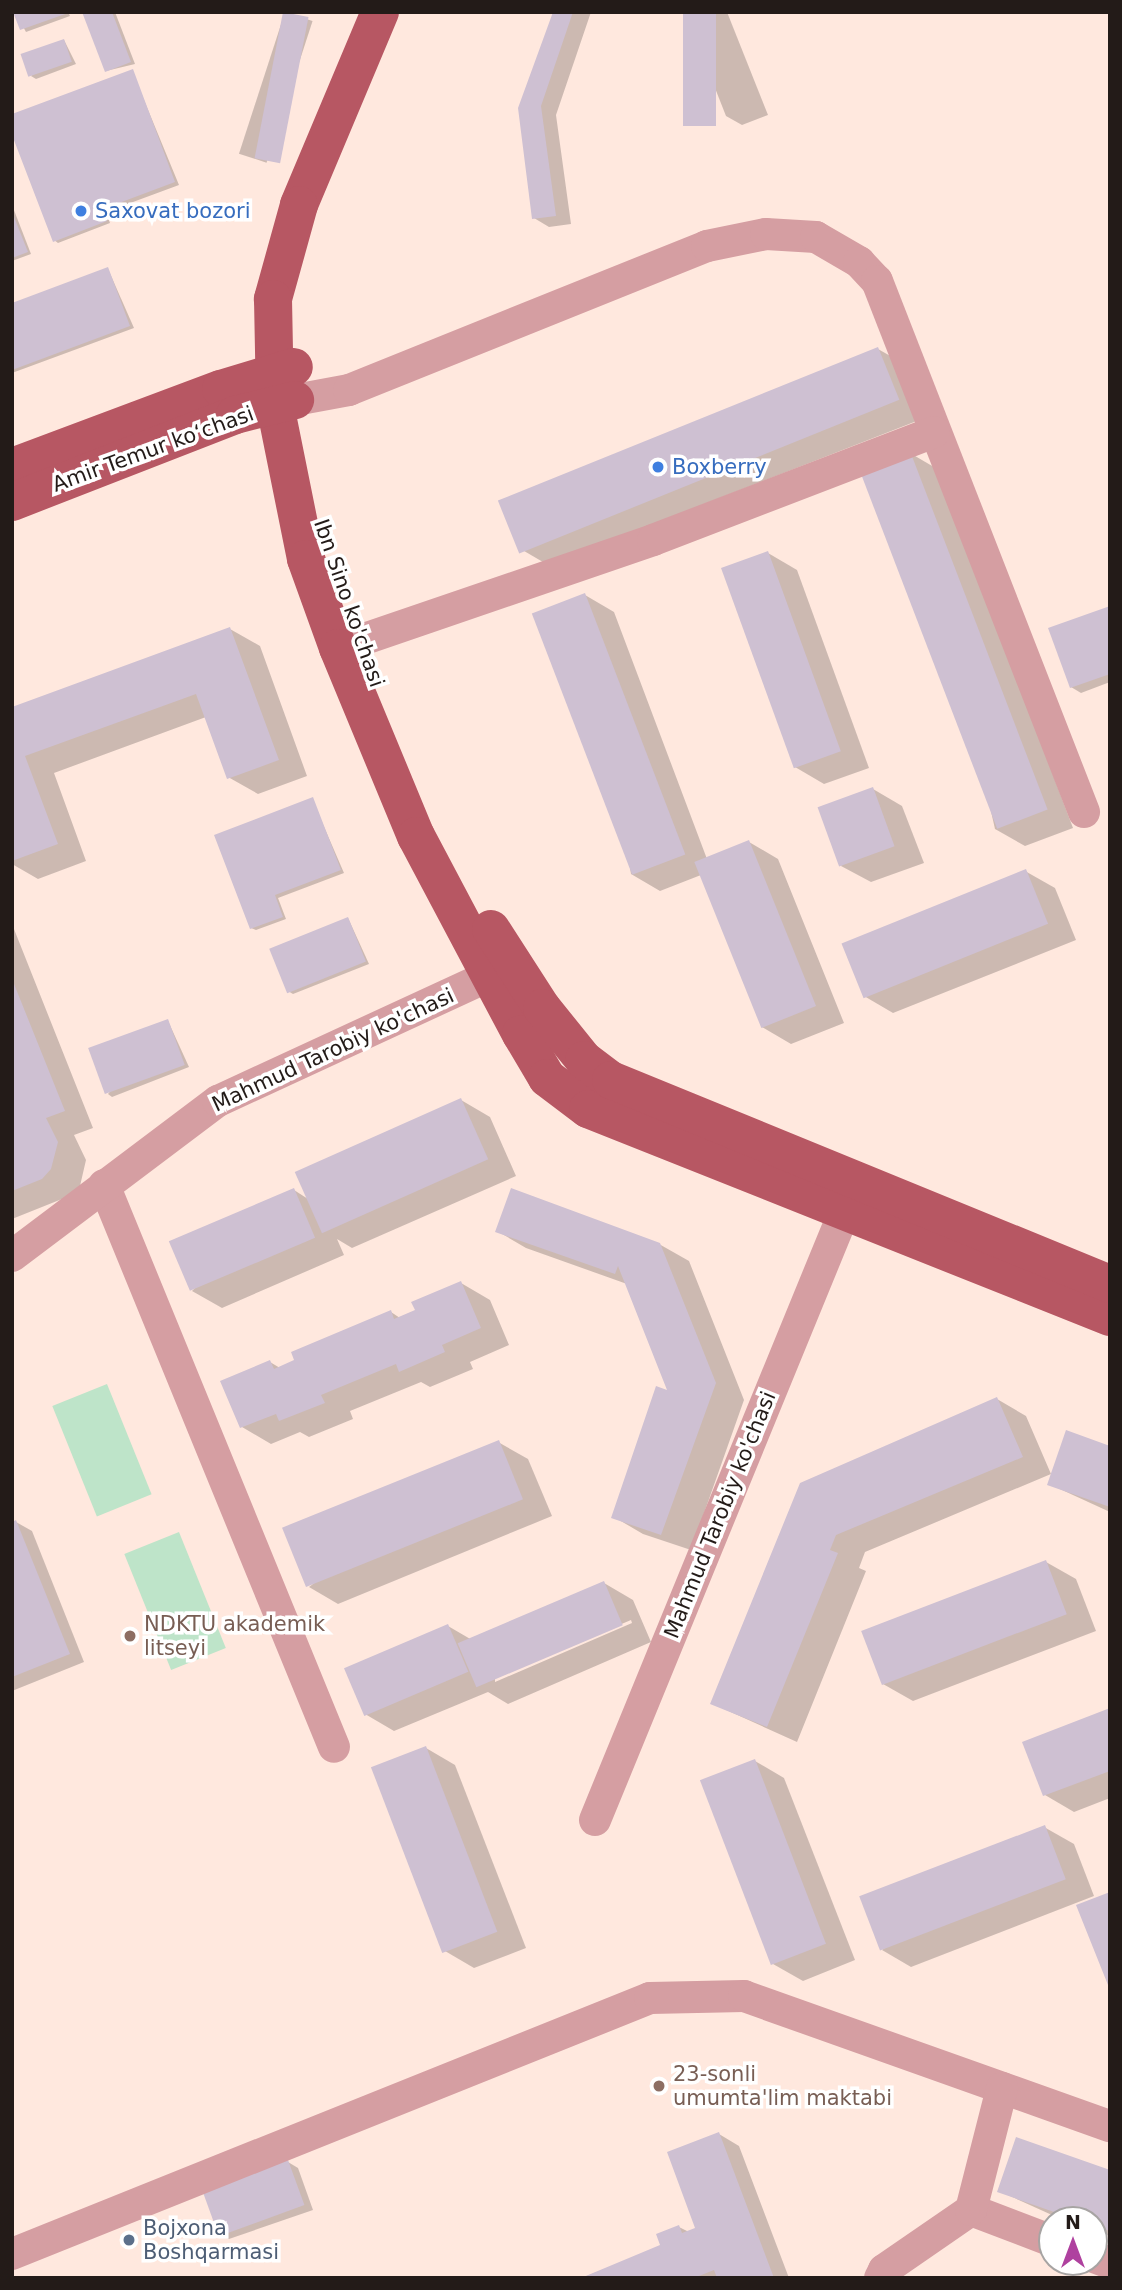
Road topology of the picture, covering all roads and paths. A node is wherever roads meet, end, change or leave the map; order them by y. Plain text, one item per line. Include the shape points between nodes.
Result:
1 (380, 12) edge
2 (405, 12) edge
3 (284, 387) junction
4 (933, 432) junction
5 (12, 467) edge
6 (12, 502) edge
7 (348, 645) junction
8 (1084, 812) dead end
9 (502, 970) junction
10 (104, 1185) junction
11 (845, 1210) junction
12 (12, 1256) edge
13 (1110, 1284) edge
14 (1110, 1317) edge
15 (334, 1748) dead end
16 (595, 1820) dead end
17 (1002, 2088) junction
18 (1110, 2126) edge
19 (971, 2210) junction
20 (1038, 2236) edge
21 (12, 2254) edge
22 (880, 2278) edge

1 - 3 main road via 299,205 273,299
2 - 3 main road via 313,242
3 - 4 street via 349,390 707,246 766,234 816,237 859,262 877,281
3 - 5 main road, Amir Temur ko‘chasi
3 - 6 main road, Amir Temur ko‘chasi via 235,415
3 - 7 main road via 306,559
4 - 7 street via 653,540
4 - 8 street
7 - 9 main road via 416,836
9 - 10 street, Mahmud Tarobiy ko'chasi via 218,1101
9 - 11 main road via 547,1078 588,1109
9 - 13 main road via 542,1008 584,1060 611,1080
10 - 12 street, Mahmud Tarobiy ko'chasi
10 - 15 street
11 - 14 main road
11 - 16 street, Mahmud Tarobiy ko'chasi
17 - 18 street
17 - 19 street
17 - 21 street via 744,1996 650,1998
19 - 20 street
19 - 22 street via 884,2270

